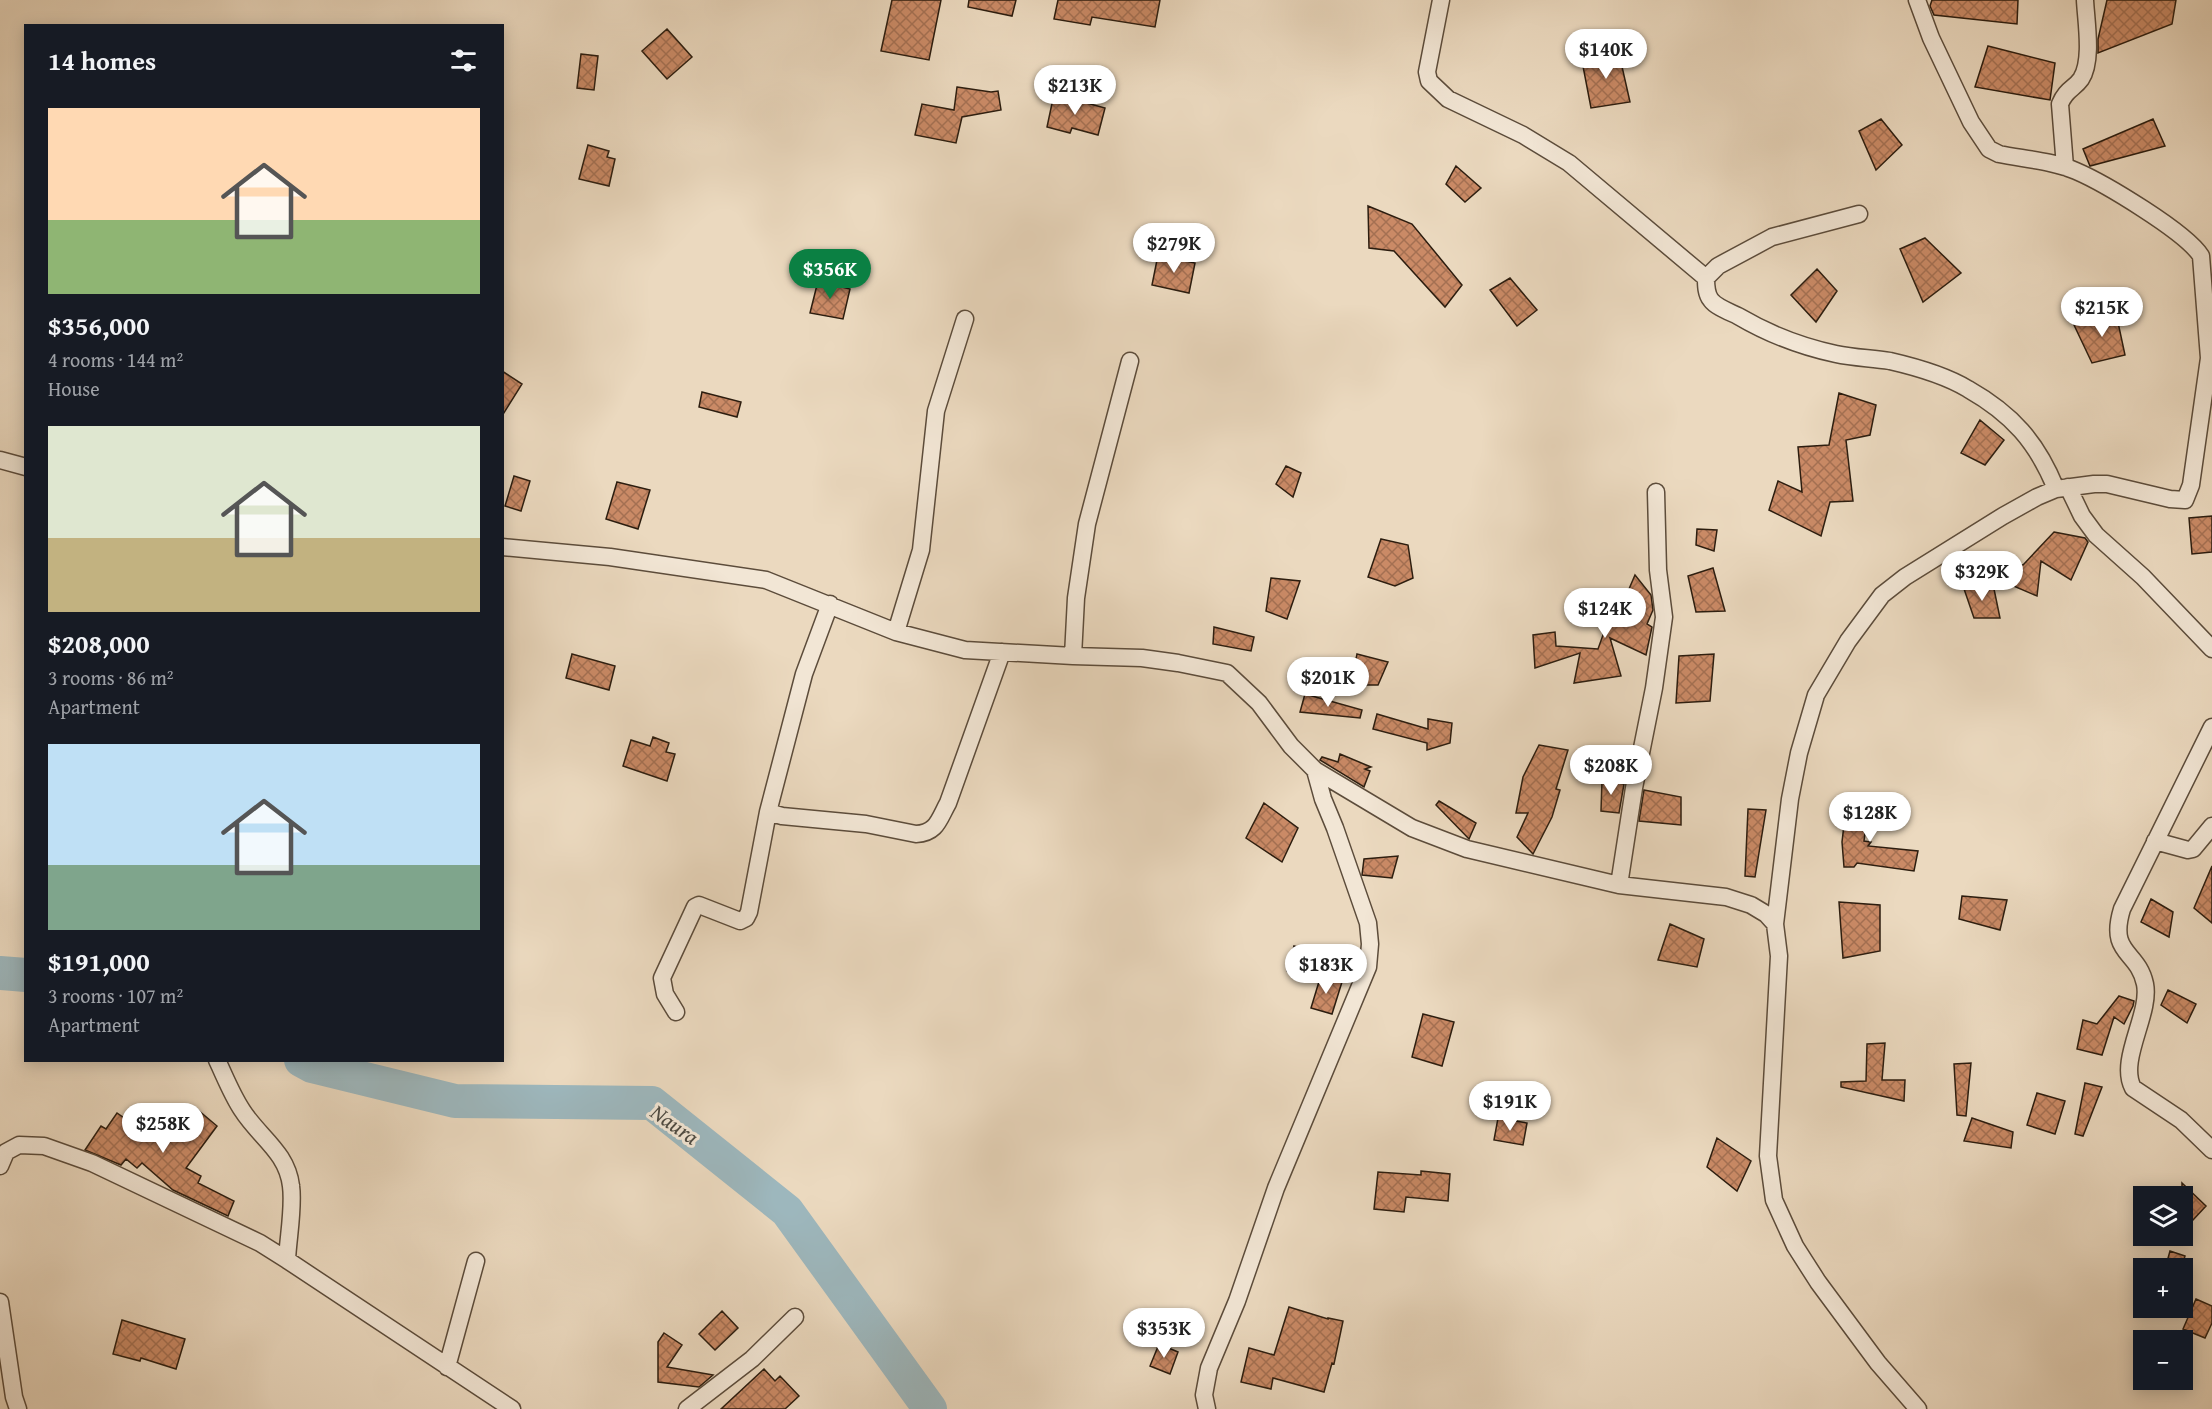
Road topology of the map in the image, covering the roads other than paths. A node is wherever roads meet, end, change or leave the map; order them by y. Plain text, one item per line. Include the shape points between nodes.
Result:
1 (1441, 0) edge
2 (1917, 0) edge
3 (2085, 0) edge
4 (2065, 167) junction
5 (1859, 214) dead end
6 (1706, 278) junction
7 (965, 319) dead end
8 (1130, 361) dead end
9 (0, 460) edge
10 (24, 466) edge
11 (2062, 488) junction
12 (1656, 492) dead end
13 (504, 547) edge
14 (830, 604) junction
15 (896, 632) junction
16 (2212, 649) edge
17 (1002, 652) junction
18 (1073, 656) junction
19 (2212, 727) edge
20 (1315, 770) junction
21 (768, 812) junction
22 (2212, 826) edge
23 (2155, 841) junction
24 (1618, 885) junction
25 (1775, 924) junction
26 (676, 1012) dead end
27 (219, 1062) edge
28 (2212, 1150) edge
29 (0, 1166) edge
30 (286, 1260) junction
31 (476, 1261) dead end
32 (0, 1302) edge
33 (795, 1317) dead end
34 (447, 1367) junction
35 (18, 1409) edge
36 (512, 1409) edge
37 (687, 1409) edge
38 (1207, 1409) edge
39 (1918, 1409) edge

1 - 6 street via 1427,72 1435,89 1569,164
2 - 4 street via 1950,81 1989,149
3 - 4 street via 2086,67 2060,104
4 - 11 street via 2126,198 2196,247 2201,256 2209,358 2192,485 2185,500 2107,484
5 - 6 street via 1772,237 1718,266
6 - 11 street via 1711,301 1750,323 1809,346 1891,362 1967,388 2026,435
7 - 15 street via 936,411 921,550
8 - 18 street via 1087,524 1076,598
9 - 10 street
11 - 16 street via 2096,535
11 - 25 street via 2022,505 1905,577 1882,595 1848,641 1816,695 1799,753
12 - 24 street via 1664,617
13 - 14 street via 744,575
14 - 15 street
14 - 21 street via 804,674
15 - 17 street via 965,650
17 - 18 street
17 - 21 street via 948,803 936,826 927,833
18 - 20 street via 1142,658 1227,673 1259,703 1291,746
19 - 23 street
20 - 24 street via 1412,828 1467,849
20 - 38 street via 1368,923 1368,967 1276,1188 1209,1368 1204,1395
21 - 26 street via 746,918 731,919 699,905 691,912 662,978 664,994
22 - 23 street via 2193,849
23 - 28 street via 2118,924 2119,940 2140,972 2145,989 2130,1063 2130,1082 2133,1088 2181,1120
24 - 25 street via 1725,897 1751,905
25 - 39 street via 1779,967 1768,1156 1774,1200 1818,1282
27 - 30 street via 242,1111 284,1160 291,1187
29 - 30 street via 6,1152 19,1145 44,1146 92,1164 260,1243
30 - 34 street
31 - 34 street
32 - 35 street
33 - 37 street via 752,1359
34 - 36 street

